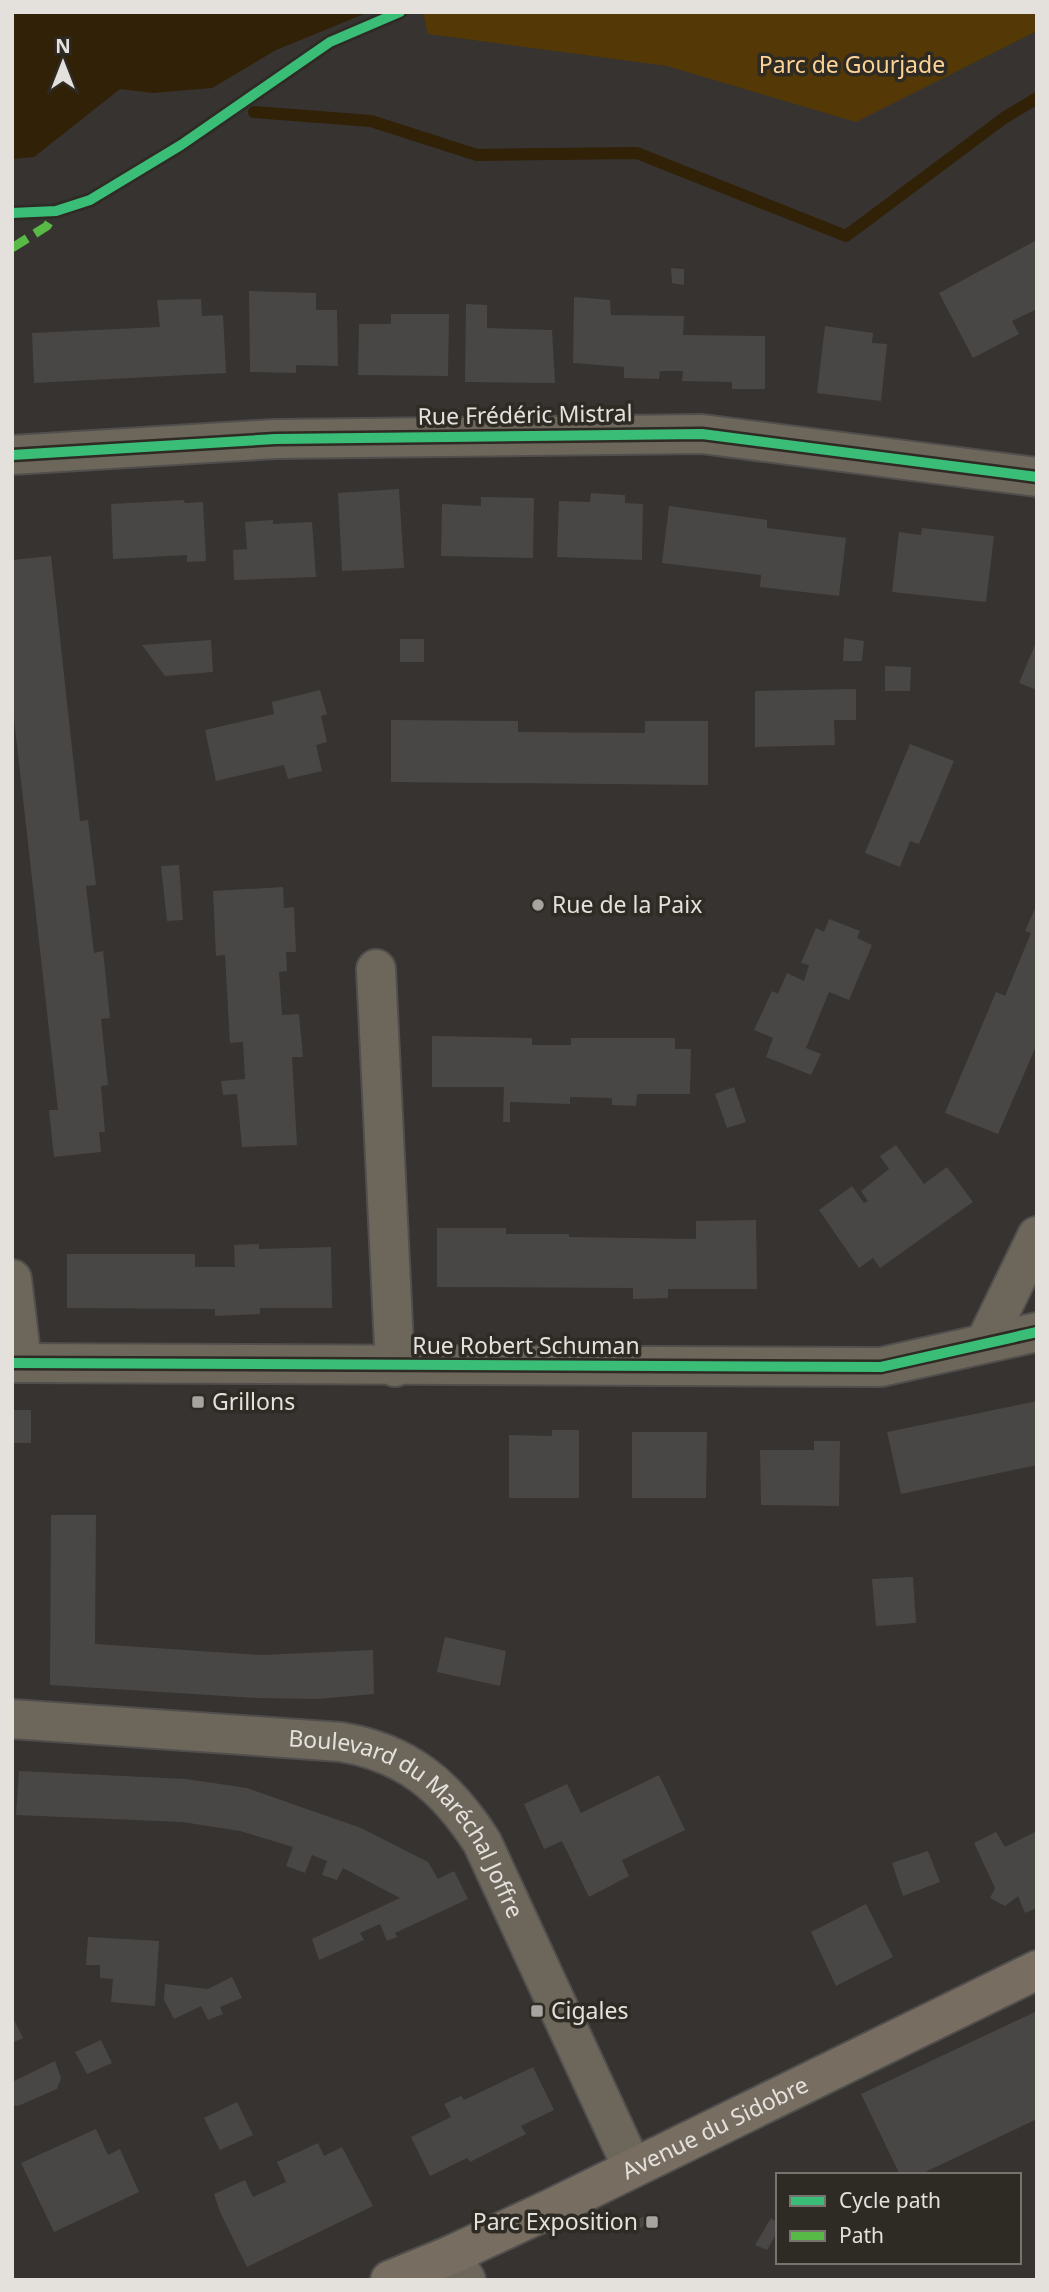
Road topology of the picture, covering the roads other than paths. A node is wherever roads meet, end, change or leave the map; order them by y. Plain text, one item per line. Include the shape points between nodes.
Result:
1 (12, 456) edge
2 (1037, 477) edge
3 (376, 969) dead end
4 (1037, 1236) edge
5 (12, 1279) edge
6 (1037, 1332) edge
7 (985, 1343) junction
8 (17, 1363) edge
9 (395, 1367) junction
10 (12, 1719) edge
11 (1037, 1970) edge
12 (632, 2167) junction
13 (459, 2268) edge
14 (390, 2280) edge

1 - 2 street, Rue Frédéric Mistral via 275,439 702,434
3 - 9 street
4 - 7 street
5 - 8 street
6 - 7 street, Rue Robert Schuman
7 - 9 street, Rue Robert Schuman via 881,1367
8 - 9 street, Rue Robert Schuman
10 - 12 street, Boulevard du Maréchal Joffre via 341,1742 372,1747 421,1773 447,1795 482,1842
11 - 12 main road, Avenue du Sidobre
12 - 13 main road, Avenue du Sidobre
13 - 14 main road, Avenue du Sidobre

